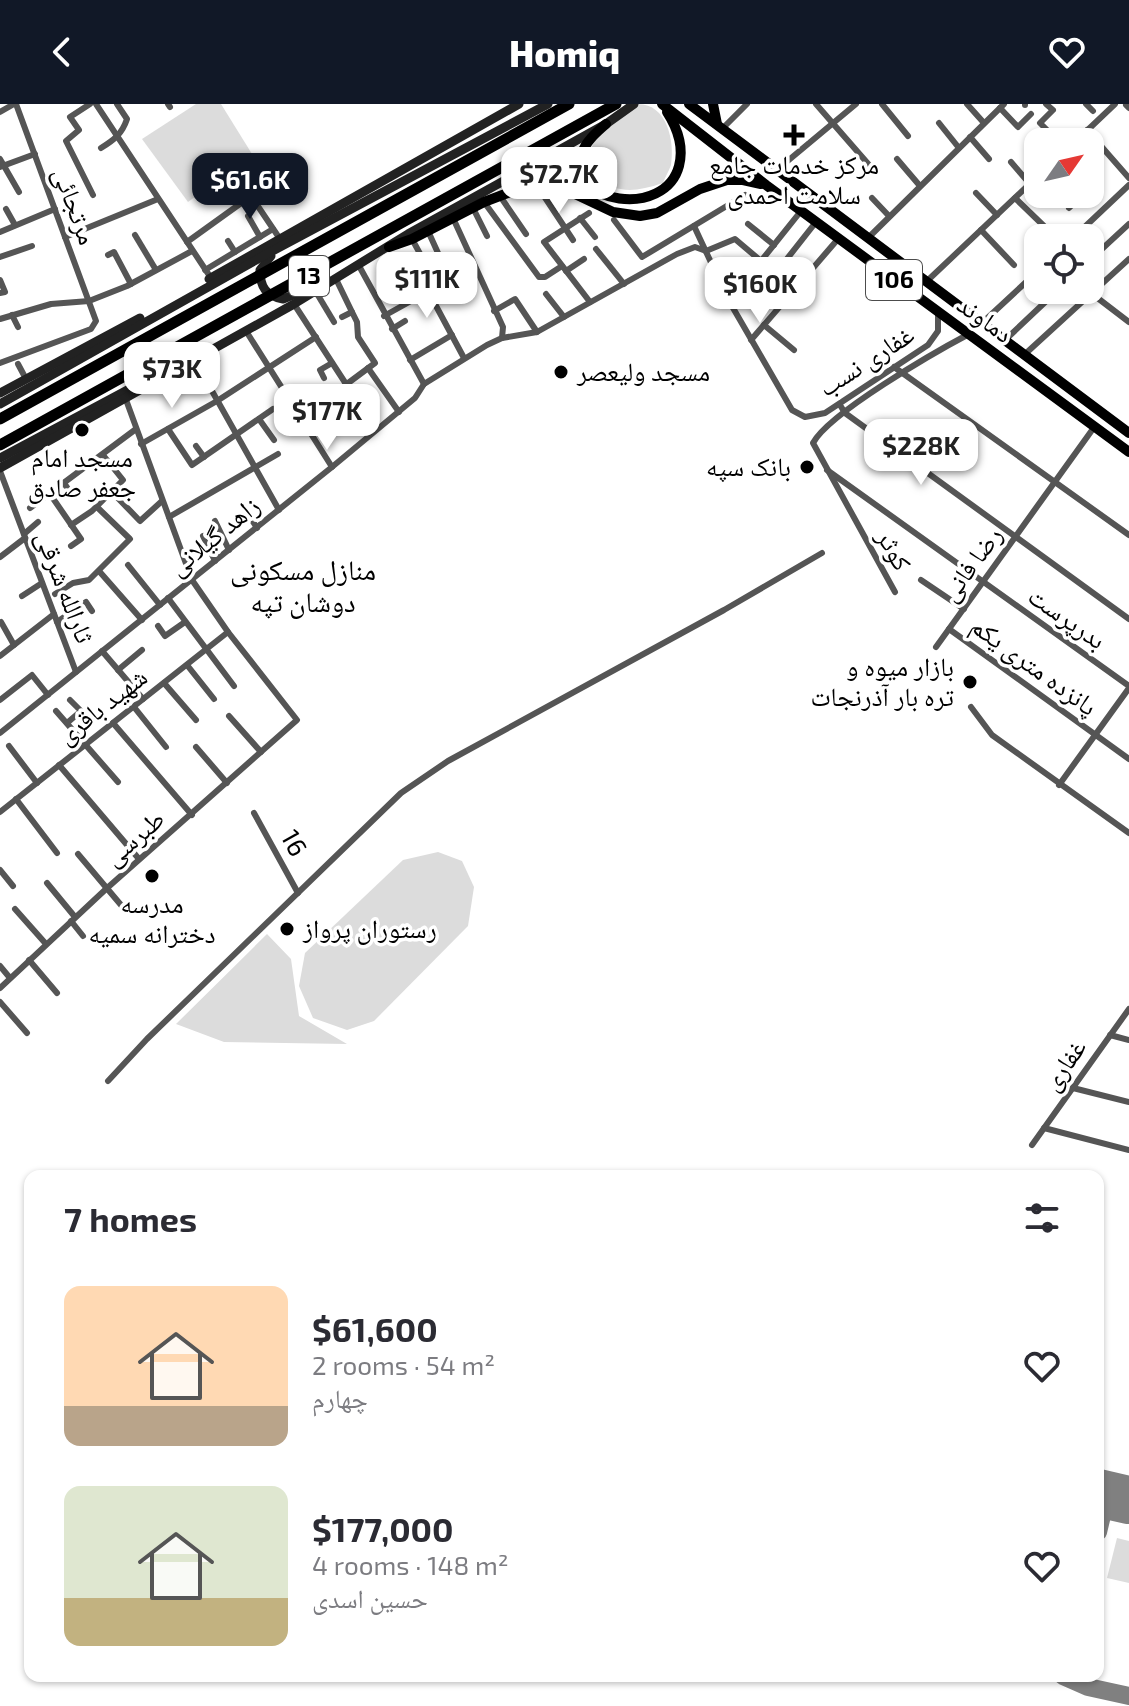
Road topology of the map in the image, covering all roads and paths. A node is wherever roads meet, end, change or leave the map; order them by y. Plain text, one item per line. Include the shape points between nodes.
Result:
1 (15, 104) edge
2 (93, 104) edge
3 (519, 104) edge
4 (548, 104) edge
5 (569, 104) edge
6 (616, 104) edge
7 (634, 104) edge
8 (662, 104) edge
9 (689, 104) edge
10 (716, 104) edge
11 (747, 104) edge
12 (816, 104) edge
13 (856, 104) edge
14 (882, 104) edge
15 (967, 104) edge
16 (1046, 104) edge
17 (1086, 104) edge
18 (1115, 104) edge
19 (120, 105) edge
20 (1002, 106) edge
21 (1093, 111) dead end
22 (0, 112) edge
23 (1031, 114) dead end
24 (833, 123) junction
25 (939, 123) dead end
26 (984, 123) junction
27 (606, 124) junction
28 (720, 127) junction
29 (1045, 128) edge
30 (1089, 128) edge
31 (908, 136) dead end
32 (970, 137) junction
33 (117, 138) junction
34 (101, 148) dead end
35 (959, 148) junction
36 (1104, 149) edge
37 (35, 154) junction
38 (897, 159) dead end
39 (989, 159) dead end
40 (1011, 162) dead end
41 (2, 164) edge
42 (870, 166) dead end
43 (778, 169) junction
44 (1024, 177) edge
45 (1129, 178) edge
46 (766, 185) junction
47 (1129, 185) edge
48 (920, 186) junction
49 (245, 187) dead end
50 (540, 190) dead end
51 (1024, 190) edge
52 (19, 192) dead end
53 (976, 193) dead end
54 (93, 195) dead end
55 (745, 195) dead end
56 (251, 196) junction
57 (500, 196) junction
58 (872, 198) dead end
59 (1015, 198) junction
60 (158, 199) junction
61 (484, 202) junction
62 (473, 208) junction
63 (6, 209) dead end
64 (55, 209) junction
65 (801, 211) junction
66 (589, 213) dead end
67 (997, 215) junction
68 (248, 216) dead end
69 (889, 216) junction
70 (453, 218) junction
71 (580, 218) junction
72 (614, 220) dead end
73 (816, 222) junction
74 (748, 224) dead end
75 (1042, 224) edge
76 (1088, 224) edge
77 (1129, 224) edge
78 (15, 225) junction
79 (694, 226) junction
80 (206, 228) junction
81 (566, 228) junction
82 (273, 229) junction
83 (981, 230) junction
84 (428, 231) junction
85 (0, 232) edge
86 (526, 234) dead end
87 (135, 235) dead end
88 (487, 236) dead end
89 (65, 237) junction
90 (260, 237) junction
91 (595, 237) dead end
92 (212, 238) dead end
93 (868, 238) junction
94 (412, 239) junction
95 (838, 239) junction
96 (573, 240) dead end
97 (228, 241) dead end
98 (187, 242) junction
99 (668, 242) junction
100 (282, 243) junction
101 (774, 245) junction
102 (32, 246) dead end
103 (389, 247) junction
104 (1104, 247) edge
105 (596, 249) dead end
106 (192, 251) junction
107 (706, 251) junction
108 (235, 252) junction
109 (438, 253) dead end
110 (677, 254) junction
111 (108, 255) dead end
112 (0, 257) edge
113 (584, 259) dead end
114 (424, 261) dead end
115 (761, 261) junction
116 (1128, 262) edge
117 (358, 264) junction
118 (1014, 265) dead end
119 (564, 269) junction
120 (156, 270) junction
121 (440, 270) dead end
122 (346, 272) junction
123 (208, 274) junction
124 (336, 279) junction
125 (0, 280) edge
126 (926, 282) junction
127 (1104, 282) edge
128 (624, 284) junction
129 (1024, 284) edge
130 (129, 285) junction
131 (764, 288) dead end
132 (428, 291) junction
133 (316, 292) junction
134 (0, 293) edge
135 (546, 294) dead end
136 (131, 295) dead end
137 (177, 297) junction
138 (89, 301) junction
139 (729, 301) junction
140 (590, 302) junction
141 (1104, 303) edge
142 (294, 304) junction
143 (1043, 304) edge
144 (1079, 304) edge
145 (494, 311) junction
146 (161, 312) junction
147 (352, 312) junction
148 (938, 312) junction
149 (12, 315) junction
150 (384, 316) junction
151 (342, 317) dead end
152 (564, 317) junction
153 (0, 319) edge
154 (138, 319) junction
155 (405, 321) dead end
156 (334, 322) dead end
157 (1129, 322) edge
158 (982, 324) junction
159 (764, 325) junction
160 (18, 327) dead end
161 (392, 329) junction
162 (246, 331) junction
163 (537, 332) junction
164 (969, 334) junction
165 (452, 335) junction
166 (316, 337) junction
167 (502, 338) junction
168 (751, 340) junction
169 (1004, 341) junction
170 (794, 350) dead end
171 (1024, 355) junction
172 (464, 358) junction
173 (194, 359) junction
174 (410, 360) junction
175 (0, 363) edge
176 (332, 363) junction
177 (18, 364) dead end
178 (894, 367) junction
179 (270, 368) junction
180 (368, 368) junction
181 (902, 374) junction
182 (324, 378) dead end
183 (26, 379) junction
184 (153, 382) junction
185 (346, 384) junction
186 (424, 384) junction
187 (0, 393) edge
188 (334, 393) junction
189 (125, 397) junction
190 (217, 401) junction
191 (324, 401) dead end
192 (0, 404) edge
193 (840, 405) junction
194 (273, 409) dead end
195 (399, 412) junction
196 (845, 413) junction
197 (0, 419) edge
198 (259, 419) junction
199 (355, 424) dead end
200 (1095, 426) junction
201 (136, 429) junction
202 (168, 429) junction
203 (1129, 433) edge
204 (235, 435) junction
205 (274, 440) dead end
206 (141, 444) junction
207 (0, 445) edge
208 (196, 446) dead end
209 (1129, 452) edge
210 (278, 454) dead end
211 (103, 455) junction
212 (204, 457) junction
213 (0, 458) edge
214 (332, 467) junction
215 (256, 468) junction
216 (827, 470) junction
217 (0, 473) edge
218 (1054, 482) junction
219 (64, 483) junction
220 (112, 492) junction
221 (50, 494) junction
222 (72, 495) dead end
223 (162, 501) junction
224 (97, 507) junction
225 (30, 508) dead end
226 (279, 510) junction
227 (248, 514) dead end
228 (169, 517) junction
229 (215, 521) dead end
230 (38, 522) dead end
231 (71, 525) junction
232 (257, 528) junction
233 (1129, 535) edge
234 (24, 536) junction
235 (203, 536) dead end
236 (1015, 538) junction
237 (71, 546) dead end
238 (229, 550) junction
239 (822, 553) dead end
240 (0, 557) edge
241 (215, 561) junction
242 (128, 565) dead end
243 (99, 571) junction
244 (192, 580) junction
245 (921, 580) dead end
246 (42, 583) junction
247 (982, 583) junction
248 (895, 592) dead end
249 (55, 594) dead end
250 (22, 596) dead end
251 (168, 598) junction
252 (160, 605) junction
253 (964, 609) junction
254 (92, 611) dead end
255 (55, 618) junction
256 (1129, 619) edge
257 (142, 620) junction
258 (1, 622) edge
259 (185, 622) junction
260 (158, 626) dead end
261 (949, 629) junction
262 (228, 632) junction
263 (14, 645) junction
264 (936, 647) dead end
265 (142, 650) dead end
266 (205, 650) junction
267 (102, 651) junction
268 (0, 656) edge
269 (187, 665) junction
270 (118, 670) junction
271 (76, 672) junction
272 (164, 683) junction
273 (234, 686) dead end
274 (1129, 687) edge
275 (46, 696) junction
276 (143, 699) junction
277 (214, 699) dead end
278 (0, 700) edge
279 (70, 700) dead end
280 (134, 707) junction
281 (971, 707) dead end
282 (229, 716) dead end
283 (196, 720) dead end
284 (67, 723) junction
285 (113, 723) junction
286 (0, 733) edge
287 (1095, 735) junction
288 (86, 744) junction
289 (9, 746) dead end
290 (166, 747) dead end
291 (196, 747) dead end
292 (261, 752) junction
293 (1129, 759) edge
294 (59, 765) junction
295 (118, 782) dead end
296 (37, 783) junction
297 (227, 783) junction
298 (1059, 785) junction
299 (16, 799) junction
300 (0, 812) edge
301 (254, 813) dead end
302 (192, 815) junction
303 (1129, 833) edge
304 (57, 853) dead end
305 (78, 854) dead end
306 (139, 859) junction
307 (0, 870) edge
308 (47, 883) dead end
309 (13, 886) dead end
310 (106, 889) junction
311 (298, 893) junction
312 (121, 905) dead end
313 (15, 909) dead end
314 (73, 919) junction
315 (83, 936) dead end
316 (46, 944) junction
317 (29, 960) junction
318 (0, 966) edge
319 (10, 978) junction
320 (0, 988) edge
321 (57, 993) dead end
322 (0, 1002) edge
323 (1129, 1009) edge
324 (27, 1033) dead end
325 (1110, 1035) junction
326 (1129, 1040) edge
327 (108, 1081) dead end
328 (1073, 1088) junction
329 (1129, 1102) edge
330 (1044, 1128) junction
331 (1032, 1145) dead end
332 (1129, 1150) edge

1 - 22 street
1 - 37 street, مرتجائی
2 - 33 street
2 - 54 street via 70,117 79,130 66,141
3 - 100 main road
4 - 100 main road
5 - 197 highway, 13
6 - 207 highway, 13
7 - 27 main road
8 - 27 main road via 677,130 681,153 676,175 660,193 622,200 590,187 580,164 583,150
8 - 46 main road, دماوند / 106
9 - 28 main road, دماوند / 106
10 - 28 main road
11 - 28 street
12 - 24 street
13 - 24 street
14 - 31 street
15 - 26 street
16 - 29 street via 1053,110 1040,123
17 - 21 street
18 - 30 street
19 - 33 street via 127,119
20 - 23 street via 1018,127
20 - 26 street
24 - 42 street
24 - 43 street
25 - 35 street
26 - 32 street
27 - 103 main road
28 - 43 main road, دماوند / 106
32 - 35 street
32 - 39 street
33 - 34 street
33 - 60 street
35 - 48 street
36 - 45 street
37 - 41 street
37 - 64 street, مرتجائی
38 - 48 street
40 - 44 street
41 - 52 street
43 - 93 main road, دماوند / 106
46 - 57 main road via 727,180 640,216 613,212 547,182
46 - 65 main road, دماوند / 106
47 - 76 street
48 - 69 street
49 - 56 street
50 - 81 street
51 - 59 street
53 - 67 street
55 - 79 street
56 - 80 street
56 - 82 street
57 - 61 main road
57 - 86 street
58 - 69 street
59 - 67 street
59 - 75 street
60 - 89 street
60 - 98 street
61 - 62 main road
61 - 119 street via 539,277
62 - 70 main road
62 - 88 street
63 - 78 street
64 - 78 street
64 - 89 street, مرتجائی
65 - 73 main road, دماوند / 106
65 - 101 street
66 - 71 street
67 - 83 street
68 - 90 street
69 - 93 street
70 - 84 main road
70 - 145 street
71 - 81 street
71 - 91 street
72 - 99 street via 642,257
73 - 95 main road, دماوند / 106
73 - 131 street
74 - 101 street
77 - 104 street
78 - 85 street
79 - 99 street
79 - 107 street
80 - 92 street
80 - 98 street
81 - 96 street
81 - 119 street via 544,242
82 - 90 street
82 - 100 street
83 - 118 street
83 - 126 street
84 - 94 main road
84 - 109 street
87 - 120 street
89 - 138 street, مرتجائی
90 - 108 street
93 - 126 main road, دماوند / 106
94 - 103 main road
94 - 114 street
95 - 148 main road, دماوند / 106
95 - 159 street
97 - 108 street
98 - 106 street
99 - 110 street via 674,243
100 - 122 main road via 260,270 267,293 291,298
100 - 123 main road
100 - 146 main road
101 - 115 street
102 - 112 street
103 - 117 main road
105 - 128 street
106 - 120 street
106 - 123 street
107 - 110 street, زاهد گیلانی via 695,247
107 - 115 street, زاهد گیلانی via 735,239
107 - 139 street
108 - 123 street
110 - 128 street, زاهد گیلانی
111 - 130 street via 114,252
113 - 119 street
115 - 139 street
116 - 127 street
117 - 122 main road
117 - 150 street
119 - 140 street
120 - 130 street
121 - 132 street via 445,282
122 - 124 main road
123 - 137 main road
124 - 133 main road
124 - 147 street
125 - 134 street via 5,292
126 - 158 main road, دماوند / 106
128 - 140 street, زاهد گیلانی
129 - 158 street
130 - 136 street
130 - 138 street
132 - 150 street
132 - 165 street
133 - 142 main road
133 - 156 street
135 - 152 street
137 - 146 main road
137 - 154 main road
138 - 149 street
138 - 175 street, مرتجائی via 96,321 91,329
139 - 168 street
140 - 152 street, زاهد گیلانی
141 - 157 street
142 - 162 main road
142 - 166 street
143 - 169 street
144 - 171 street
145 - 163 street via 515,299
145 - 167 street via 503,327
146 - 154 main road
146 - 192 main road
147 - 151 street
147 - 180 street via 358,337 375,363
148 - 164 main road, دماوند / 106
148 - 178 street, غفاری نسب via 934,339
149 - 153 street
149 - 160 street
150 - 161 street
152 - 163 street, زاهد گیلانی
154 - 183 main road
155 - 161 street
158 - 169 main road, دماوند / 106
159 - 168 street
159 - 170 street
161 - 174 street
162 - 173 main road
162 - 179 street
163 - 167 street, زاهد گیلانی
164 - 181 street
164 - 200 main road, دماوند / 106
165 - 172 street
165 - 174 street
166 - 176 street
166 - 179 street
167 - 172 street, زاهد گیلانی
168 - 193 street, غفاری نسب via 792,410 811,416
169 - 171 main road, دماوند / 106
171 - 203 main road, دماوند / 106
172 - 186 street, زاهد گیلانی
173 - 184 main road
173 - 190 street
174 - 186 street
176 - 182 street via 320,370
176 - 185 street
177 - 183 street
178 - 181 street
178 - 193 street, غفاری نسب
179 - 190 street
179 - 214 street
180 - 185 street
180 - 195 street
181 - 196 street
181 - 218 street
183 - 187 main road
184 - 189 main road
184 - 213 main road via 123,391
185 - 188 street
186 - 195 street, زاهد گیلانی
188 - 191 street
188 - 199 street
189 - 201 street
189 - 217 main road
190 - 202 street
190 - 204 street
193 - 196 street
194 - 198 street
195 - 214 street, زاهد گیلانی
196 - 216 street, کوثر via 813,443
196 - 236 street
198 - 204 street
198 - 205 street
200 - 209 main road, دماوند / 106
200 - 218 street, رضا فانی
201 - 206 street
201 - 211 street
202 - 206 street
202 - 212 street via 194,468
204 - 212 street
204 - 215 street
206 - 223 street
208 - 212 street
210 - 215 street
211 - 219 street
211 - 220 street via 123,480
214 - 226 street, زاهد گیلانی
215 - 226 street
215 - 228 street
216 - 247 street, بدرپرست
216 - 248 street, کوثر
217 - 234 street, ثارالله شرقی
218 - 233 street
218 - 236 street, رضا فانی
219 - 221 street
219 - 222 street
220 - 223 street via 140,521
220 - 224 street
221 - 225 street
221 - 231 street
223 - 228 street
224 - 231 street
224 - 243 street via 130,539
226 - 232 street, زاهد گیلانی
227 - 232 street
228 - 244 street
229 - 238 street
230 - 234 street
231 - 237 street via 81,539
232 - 238 street, زاهد گیلانی
234 - 240 street
234 - 246 street, ثارالله شرقی
235 - 241 street
236 - 247 street, رضا فانی
236 - 256 street
238 - 241 street, زاهد گیلانی
239 - 311 street via 448,761 401,793
241 - 244 street, زاهد گیلانی
242 - 252 street
243 - 249 street
243 - 257 street
244 - 251 street, زاهد گیلانی
244 - 262 street
245 - 253 street
246 - 250 street
246 - 255 street, ثارالله شرقی
247 - 253 street, رضا فانی
247 - 274 street, بدرپرست
251 - 252 street, زاهد گیلانی
251 - 259 street
252 - 257 street, زاهد گیلانی
253 - 261 street, رضا فانی
254 - 255 street via 86,602
255 - 263 street
255 - 271 street, ثارالله شرقی
257 - 267 street, زاهد گیلانی
258 - 263 street
259 - 260 street via 165,636
259 - 266 street
261 - 264 street, رضا فانی
261 - 287 street, پانزده متری یکم
262 - 266 street, شهید باقری
262 - 292 street, طبرسی via 297,720
263 - 268 street
265 - 270 street
266 - 269 street, شهید باقری
266 - 273 street
267 - 270 street
267 - 271 street, زاهد گیلانی
269 - 272 street, شهید باقری
269 - 277 street
270 - 276 street
271 - 275 street, زاهد گیلانی
272 - 276 street, شهید باقری
272 - 283 street
274 - 287 street
275 - 278 street via 32,675
275 - 284 street
275 - 286 street, زاهد گیلانی
276 - 280 street, شهید باقری
279 - 284 street via 81,711
280 - 285 street, شهید باقری
280 - 290 street
281 - 298 street via 992,735
282 - 292 street
284 - 288 street
285 - 288 street, شهید باقری
285 - 302 street
287 - 293 street, پانزده متری یکم
287 - 298 street
288 - 294 street, شهید باقری
288 - 295 street
289 - 296 street
291 - 297 street
292 - 297 street, طبرسی
294 - 296 street, شهید باقری
294 - 306 street
296 - 299 street, شهید باقری
297 - 302 street, طبرسی
298 - 303 street
299 - 300 street, شهید باقری
299 - 304 street
301 - 311 street, 16
302 - 306 street, طبرسی
305 - 310 street
306 - 310 street, طبرسی
307 - 309 street
308 - 314 street
310 - 312 street
310 - 314 street, طبرسی
311 - 327 street
313 - 316 street
314 - 315 street
314 - 316 street, طبرسی
316 - 317 street, طبرسی
317 - 319 street, طبرسی
317 - 321 street
318 - 319 street
319 - 320 street, طبرسی
322 - 324 street
323 - 325 street, غفاری
325 - 326 street
325 - 328 street, غفاری
328 - 329 street
328 - 330 street, غفاری
330 - 331 street, غفاری
330 - 332 street

